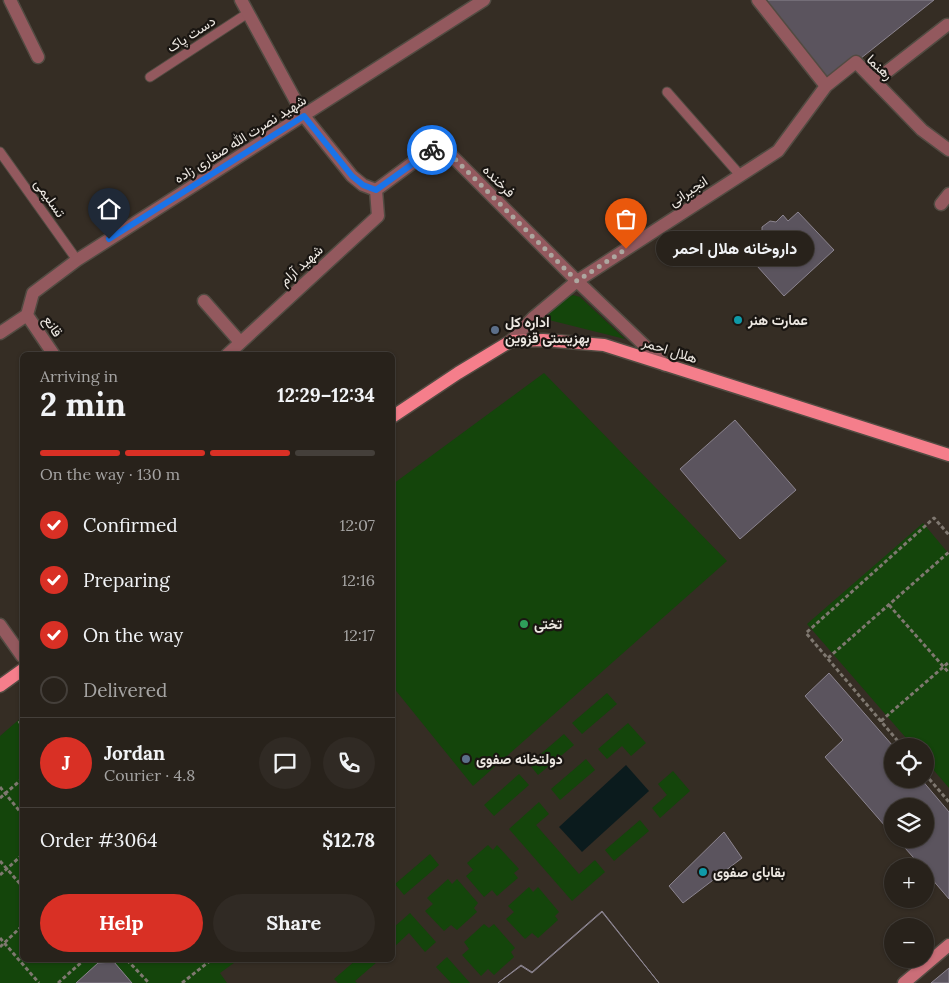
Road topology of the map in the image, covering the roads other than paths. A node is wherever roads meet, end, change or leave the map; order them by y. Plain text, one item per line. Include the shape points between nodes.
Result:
1 (10, 0) edge
2 (241, 0) edge
3 (484, 0) edge
4 (758, 0) edge
5 (248, 14) junction
6 (947, 25) dead end
7 (38, 57) dead end
8 (150, 77) dead end
9 (875, 81) junction
10 (826, 86) junction
11 (667, 92) dead end
12 (304, 116) junction
13 (949, 150) edge
14 (0, 152) edge
15 (740, 175) junction
16 (376, 190) junction
17 (949, 194) edge
18 (941, 204) dead end
19 (77, 260) junction
20 (577, 281) junction
21 (204, 300) dead end
22 (26, 315) junction
23 (0, 333) edge
24 (511, 341) junction
25 (240, 342) junction
26 (52, 352) edge
27 (230, 352) edge
28 (665, 365) junction
29 (395, 415) edge
30 (949, 455) edge
31 (0, 625) edge
32 (20, 653) edge
33 (20, 671) edge
34 (0, 686) edge
35 (949, 946) edge
36 (904, 983) edge

1 - 7 street
2 - 5 street
3 - 12 street, شهید نصرت الله صفاری زاده
4 - 10 street
5 - 8 lane, دست پاک
5 - 12 street
6 - 9 street
9 - 10 street, رهنما via 856,62
9 - 13 street, رهنما via 922,130
10 - 15 street, انجیرانی via 778,150
11 - 15 lane
12 - 16 street via 352,176
12 - 19 street, شهید نصرت الله صفاری زاده
14 - 19 lane, تسلیمی
15 - 20 street, انجیرانی
16 - 20 street, فرخنده via 430,150 442,150 452,156
16 - 25 street, شهید آرام via 378,216
17 - 18 street
19 - 22 street, شهید نصرت الله صفاری زاده via 33,293
20 - 24 street, انجیرانی
20 - 28 street, فرخنده
21 - 25 street
22 - 23 street
22 - 26 street, قانع
24 - 28 main road, هلال احمر via 543,340 604,346
24 - 29 main road, هلال احمر
25 - 27 street, شهید آرام
28 - 30 main road, هلال احمر
31 - 32 street
33 - 34 main road
35 - 36 main road

